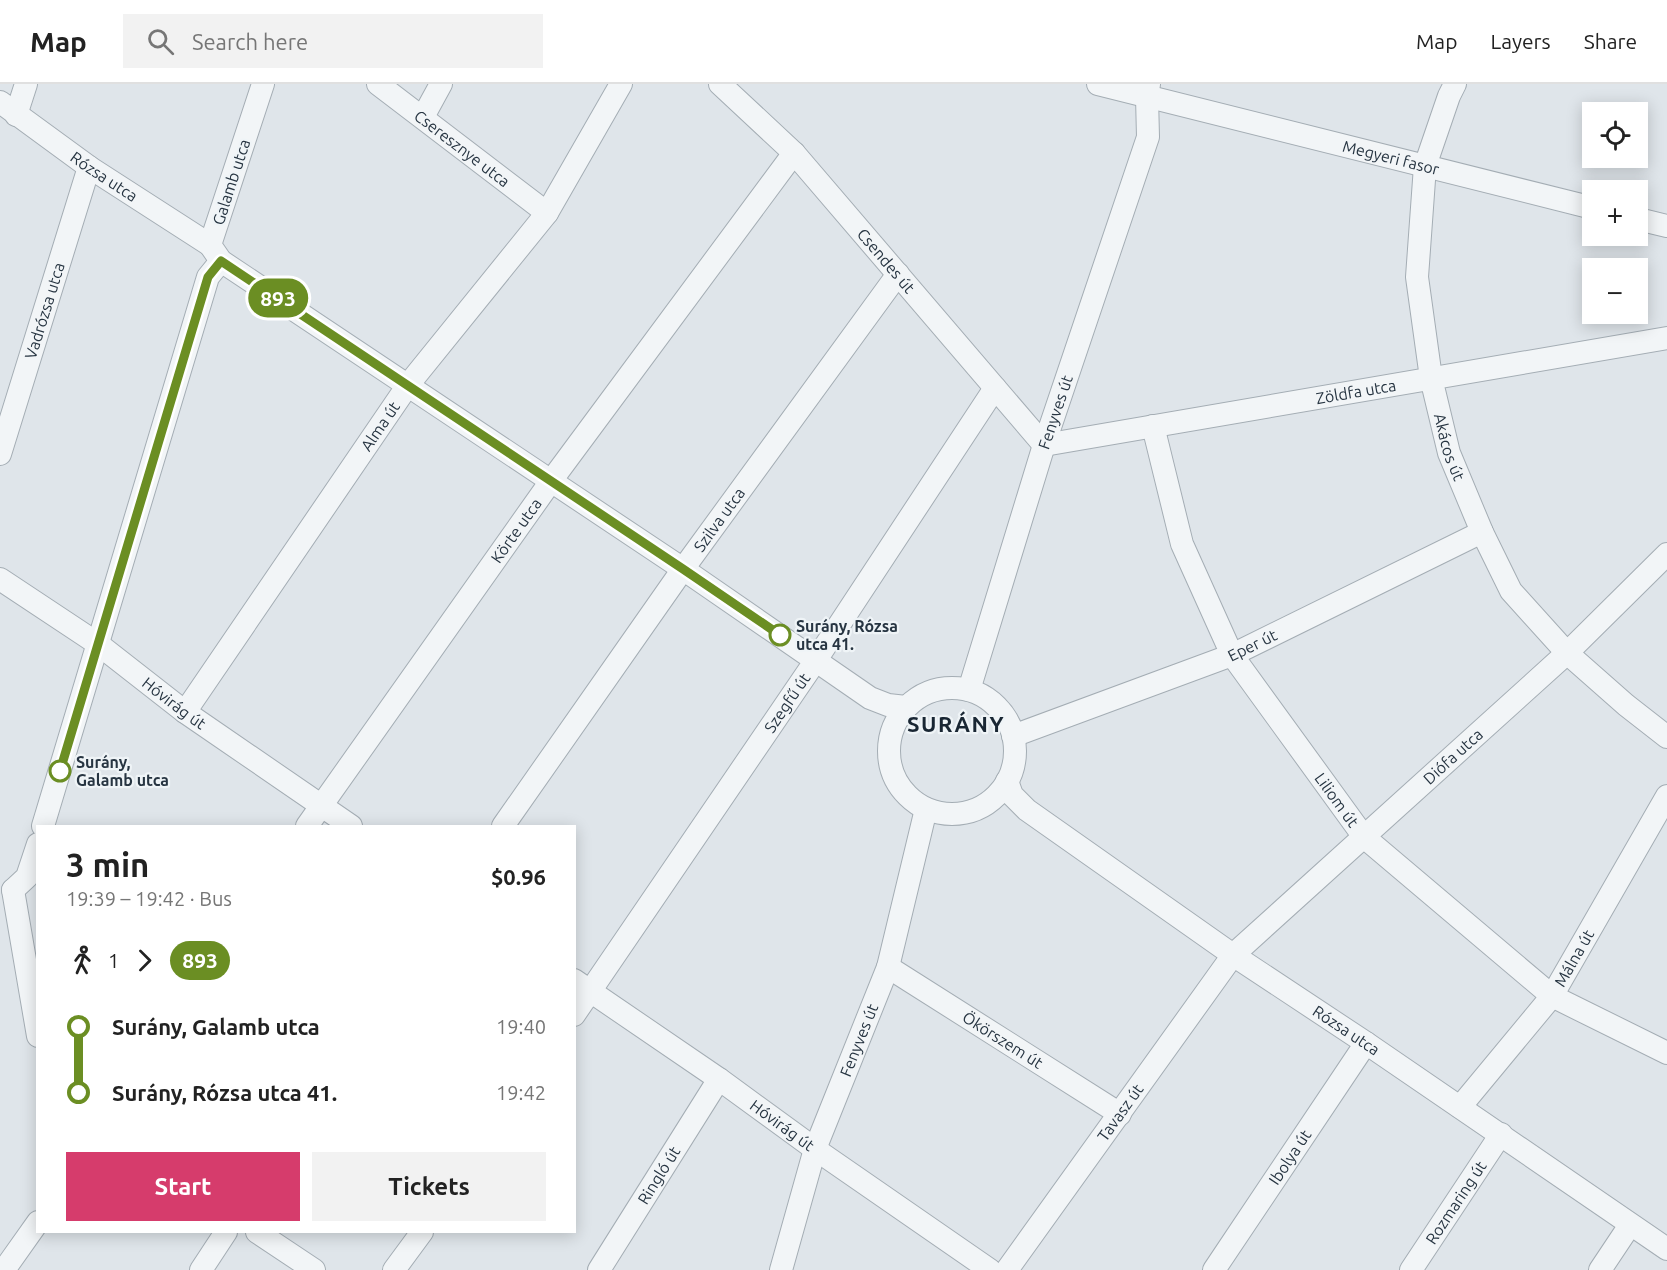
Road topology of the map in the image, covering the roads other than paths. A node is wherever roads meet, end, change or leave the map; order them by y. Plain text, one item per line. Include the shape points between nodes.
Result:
1 (26, 84) edge
2 (263, 84) edge
3 (378, 84) edge
4 (441, 84) edge
5 (621, 84) edge
6 (720, 84) edge
7 (1455, 84) edge
8 (1107, 85) edge
9 (1148, 90) edge
10 (1189, 107) junction
11 (8, 108) edge
12 (423, 117) junction
13 (1148, 137) junction
14 (794, 153) junction
15 (1425, 166) junction
16 (89, 167) junction
17 (1582, 204) edge
18 (547, 213) junction
19 (1648, 221) edge
20 (1667, 226) edge
21 (216, 253) junction
22 (898, 274) junction
23 (1667, 338) edge
24 (1431, 378) junction
25 (408, 385) junction
26 (995, 388) junction
27 (1153, 426) junction
28 (1044, 445) junction
29 (0, 454) edge
30 (551, 481) junction
31 (1482, 532) junction
32 (1667, 554) edge
33 (683, 569) junction
34 (0, 579) edge
35 (98, 644) junction
36 (1567, 652) junction
37 (1232, 655) junction
38 (816, 660) junction
39 (969, 690) junction
40 (870, 698) junction
41 (906, 707) junction
42 (185, 712) junction
43 (891, 734) junction
44 (1013, 736) junction
45 (1667, 737) edge
46 (1007, 781) junction
47 (1667, 796) edge
48 (984, 805) junction
49 (321, 806) junction
50 (926, 809) junction
51 (1027, 810) junction
52 (43, 825) edge
53 (308, 825) edge
54 (350, 825) edge
55 (504, 825) edge
56 (1364, 837) junction
57 (36, 850) edge
58 (7, 891) edge
59 (1233, 955) junction
60 (888, 967) junction
61 (583, 986) edge
62 (1552, 996) junction
63 (576, 1009) edge
64 (36, 1027) edge
65 (1366, 1042) junction
66 (1667, 1053) edge
67 (719, 1079) junction
68 (1460, 1107) junction
69 (1120, 1114) junction
70 (1501, 1134) junction
71 (815, 1149) junction
72 (1630, 1224) junction
73 (36, 1225) edge
74 (225, 1233) edge
75 (258, 1233) edge
76 (421, 1233) edge
77 (1667, 1249) edge
78 (4, 1270) edge
79 (201, 1270) edge
80 (314, 1270) edge
81 (394, 1270) edge
82 (599, 1270) edge
83 (781, 1270) edge
84 (990, 1270) edge
85 (1007, 1270) edge
86 (1214, 1270) edge
87 (1411, 1270) edge
88 (1600, 1270) edge

1 - 11 street
2 - 21 street, Galamb utca
3 - 12 street, Cseresznye utca
4 - 12 street
5 - 18 street, Alma út
6 - 14 street, Csendes út
7 - 15 street, Akácos út
8 - 9 street, Megyeri fasor
9 - 10 street, Megyeri fasor
9 - 13 street
10 - 13 street via 1165,120
10 - 15 street, Megyeri fasor
11 - 16 street, Rózsa utca
12 - 18 street, Cseresznye utca
13 - 28 street, Fenyves út
14 - 22 street, Csendes út
14 - 30 street, Körte utca
15 - 17 street, Megyeri fasor
15 - 24 street, Akácos út via 1417,277
16 - 21 street, Rózsa utca
16 - 29 street, Vadrózsa utca
18 - 25 street, Alma út
19 - 20 street
21 - 25 street, Rózsa utca
21 - 35 street, Galamb utca
22 - 26 street, Csendes út
22 - 33 street, Szilva utca
23 - 24 street, Zöldfa utca
24 - 27 street, Zöldfa utca
24 - 31 street, Akácos út via 1449,453
25 - 30 street, Rózsa utca
25 - 42 street, Alma út
26 - 28 street, Csendes út
26 - 38 street, Szegfű út
27 - 28 street, Zöldfa utca
27 - 37 street, Liliom út via 1182,544
28 - 39 street, Fenyves út
30 - 33 street, Rózsa utca
30 - 49 street, Körte utca
31 - 36 street, Akácos út via 1511,591
31 - 37 street, Eper út
32 - 36 street, Diófa utca
33 - 38 street, Rózsa utca
33 - 55 street, Szilva utca
34 - 35 street, Hóvirág út
35 - 42 street, Hóvirág út
35 - 52 street, Galamb utca
36 - 45 street, Akácos út
36 - 56 street, Diófa utca
37 - 44 street, Eper út
37 - 56 street, Liliom út
38 - 40 street, Rózsa utca
38 - 61 street, Szegfű út
39 - 41 street via 947,688 926,693
39 - 44 street via 987,698 1002,712
40 - 41 street
40 - 43 street
41 - 43 street
42 - 49 street, Hóvirág út
43 - 50 street via 889,759 896,780 911,799
44 - 46 street via 1014,760
46 - 48 street
46 - 51 street via 1012,795
47 - 62 street, Málna út
48 - 50 street via 963,813
48 - 51 street
49 - 53 street, Körte utca
49 - 54 street, Hóvirág út
50 - 60 street, Fenyves út
51 - 59 street, Rózsa utca
56 - 59 street, Diófa utca
56 - 62 street, Liliom út
57 - 58 street via 27,877
58 - 64 street
59 - 65 street, Rózsa utca
59 - 69 street, Tavasz út
60 - 69 street, Ökörszem út
60 - 71 street, Fenyves út
61 - 63 street, Szegfű út
61 - 67 street, Hóvirág út
62 - 66 street, Liliom út
62 - 68 street, Málna út
65 - 68 street, Rózsa utca
65 - 86 street, Ibolya út
67 - 71 street, Hóvirág út
67 - 82 street, Ringló út
68 - 70 street, Rózsa utca
69 - 85 street, Tavasz út
70 - 72 street, Rózsa utca
70 - 87 street, Rozmaring út
71 - 83 street, Fenyves út
71 - 84 street, Hóvirág út
72 - 77 street, Rózsa utca
72 - 88 street
73 - 78 street
74 - 79 street
75 - 80 street
76 - 81 street

